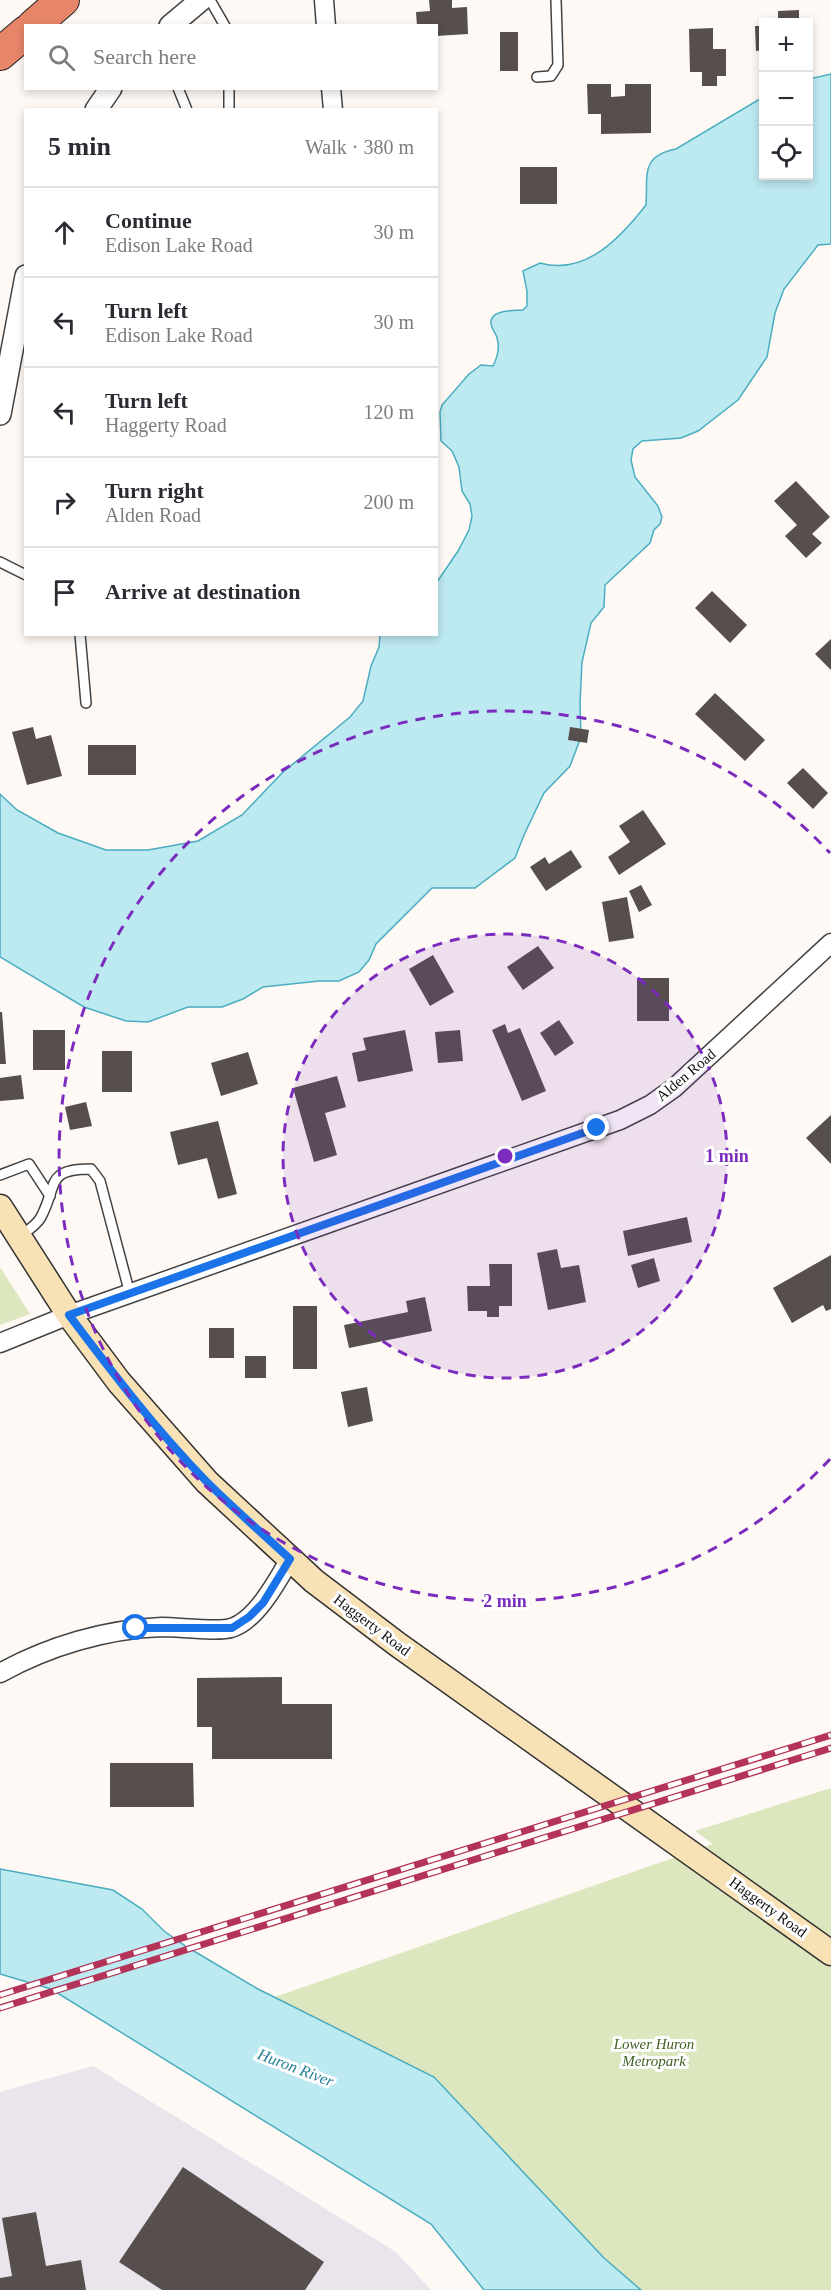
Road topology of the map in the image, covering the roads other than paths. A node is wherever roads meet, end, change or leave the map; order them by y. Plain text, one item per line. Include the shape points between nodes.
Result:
1 (63, 0) edge
2 (201, 0) edge
3 (210, 0) edge
4 (324, 0) edge
5 (556, 0) edge
6 (35, 24) edge
7 (172, 24) edge
8 (224, 24) edge
9 (326, 24) edge
10 (24, 34) edge
11 (0, 54) edge
12 (537, 77) dead end
13 (110, 90) edge
14 (179, 90) edge
15 (229, 90) edge
16 (331, 90) edge
17 (97, 108) edge
18 (186, 108) edge
19 (229, 108) edge
20 (333, 108) edge
21 (24, 287) edge
22 (0, 414) edge
23 (0, 562) edge
24 (24, 574) edge
25 (80, 636) edge
26 (87, 704) dead end
27 (831, 943) edge
28 (0, 1175) edge
29 (50, 1196) junction
30 (0, 1207) edge
31 (18, 1238) junction
32 (130, 1294) junction
33 (69, 1315) junction
34 (0, 1343) edge
35 (290, 1559) junction
36 (0, 1673) edge
37 (831, 1953) edge

1 - 6 highway
2 - 7 street
3 - 8 lane
4 - 9 street
5 - 12 lane via 558,64 551,76
10 - 11 highway
13 - 17 street
14 - 18 lane
15 - 19 lane
16 - 20 street
21 - 22 street
23 - 24 lane
25 - 26 lane
27 - 32 street, Alden Road via 674,1089 650,1105 620,1120
28 - 29 lane via 29,1164
29 - 31 lane via 40,1220
29 - 32 lane via 56,1176 65,1171 91,1169 100,1181
30 - 31 main road, Haggerty Road
31 - 33 main road, Haggerty Road
32 - 33 street, Alden Road
33 - 34 street, Alden Road
33 - 35 main road, Haggerty Road via 179,1452
35 - 36 street via 263,1603 232,1628 113,1632 47,1651
35 - 37 main road, Haggerty Road via 397,1644

